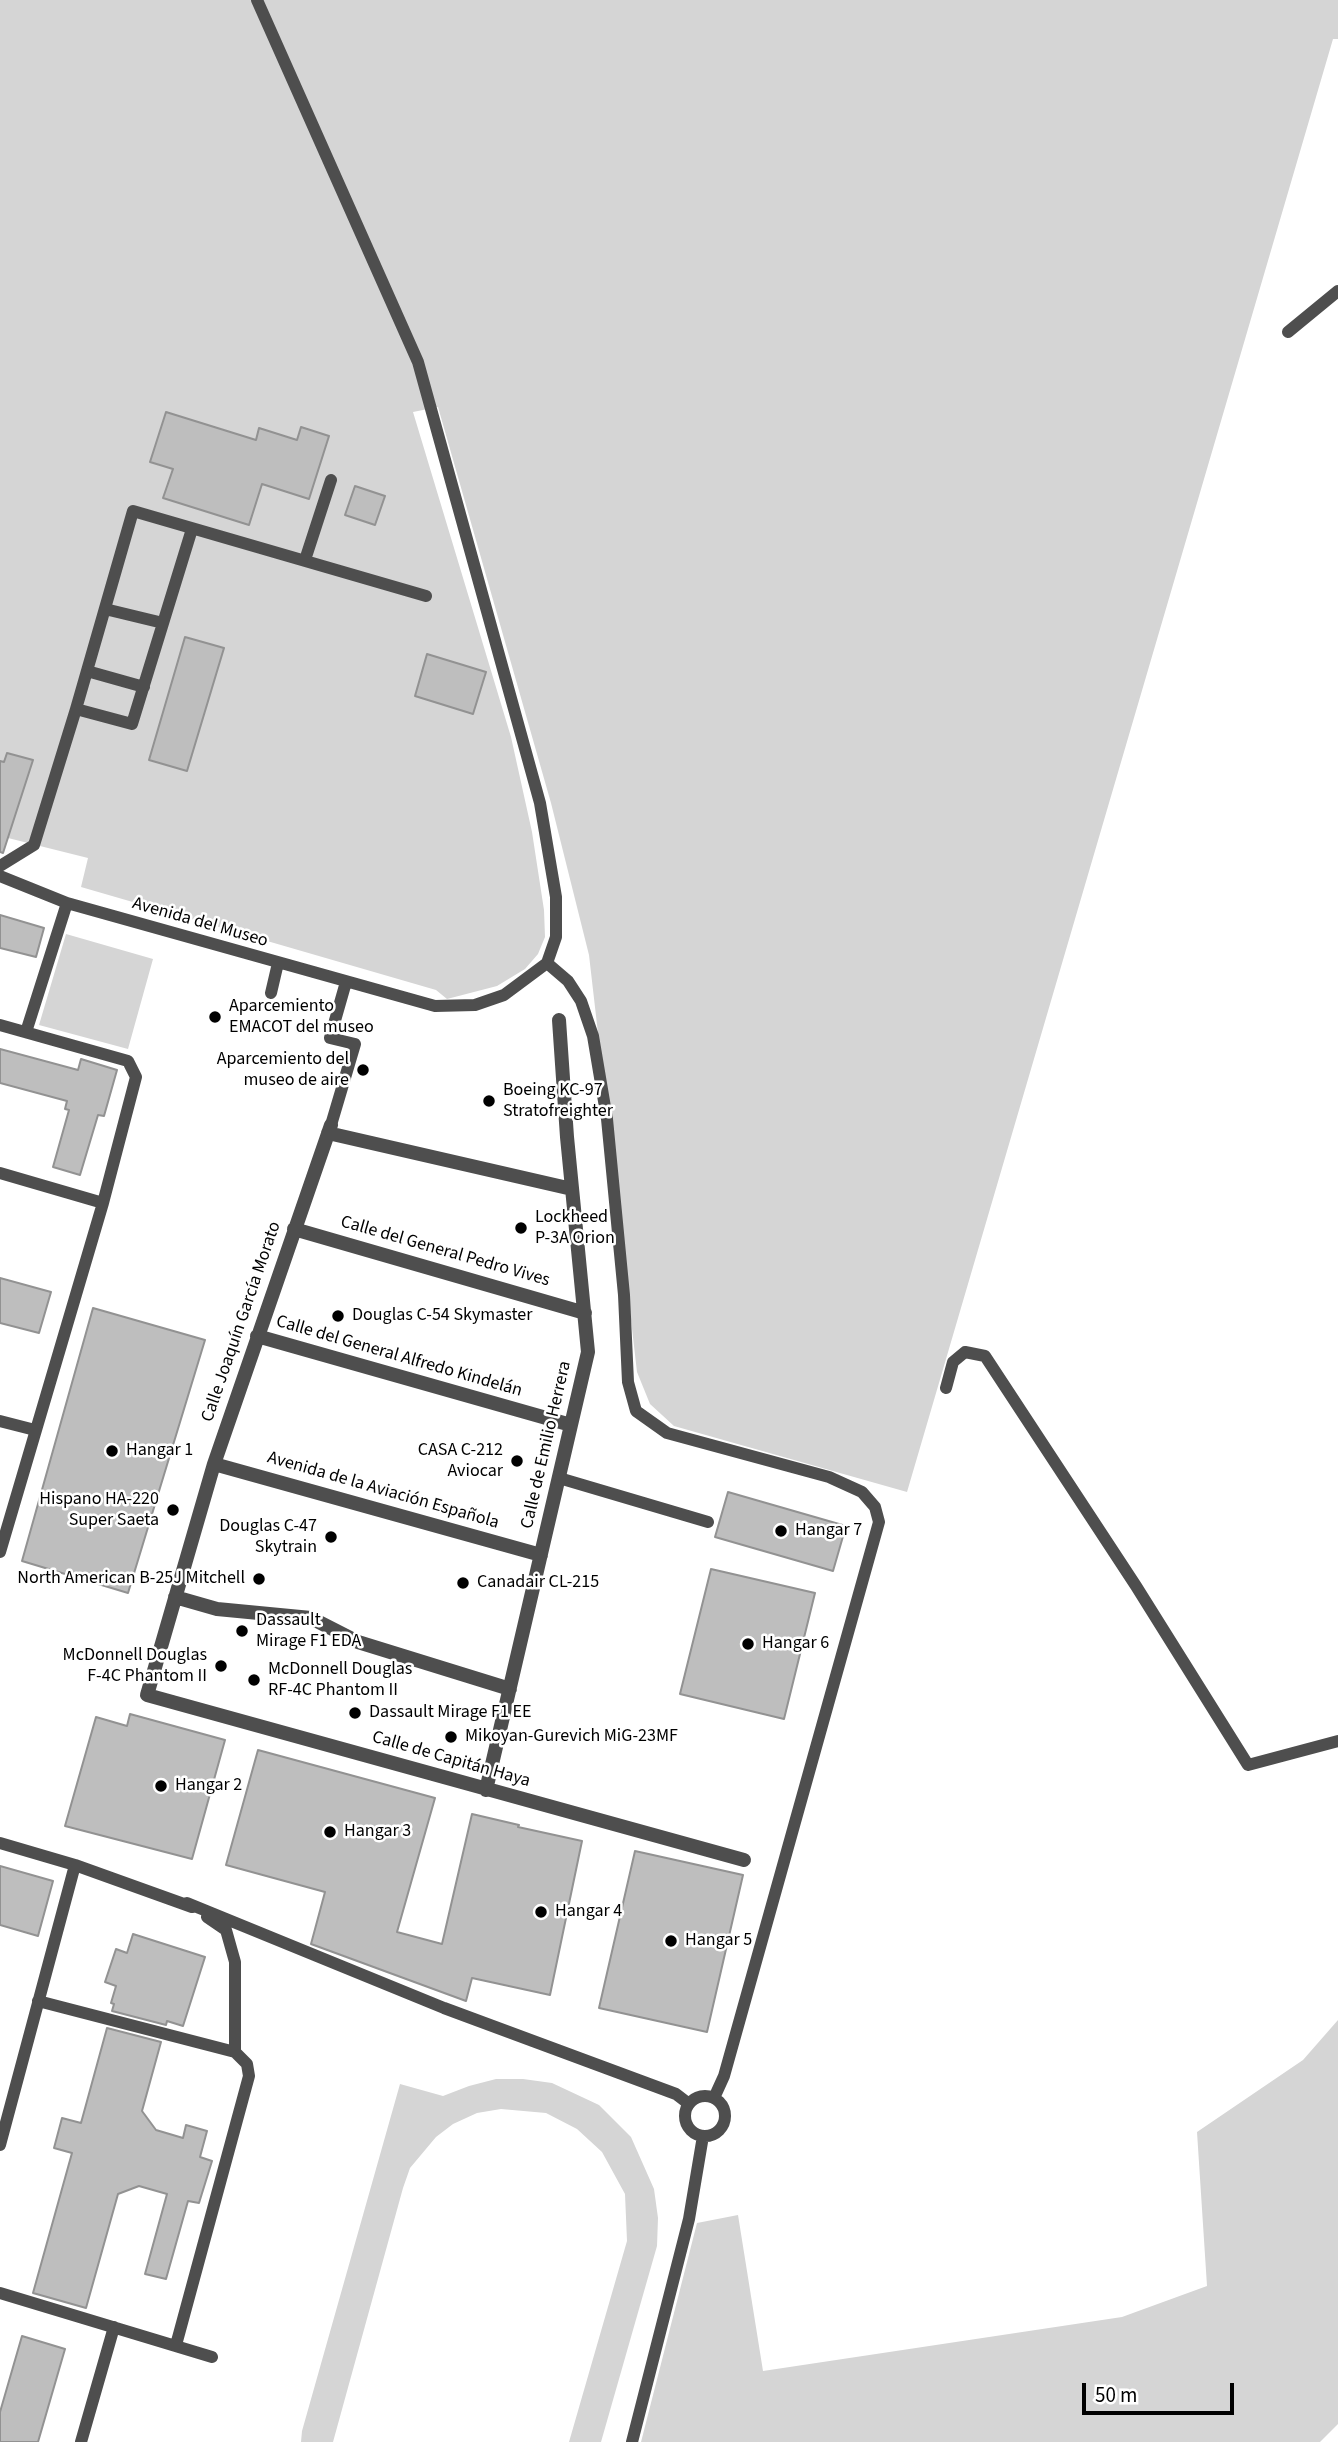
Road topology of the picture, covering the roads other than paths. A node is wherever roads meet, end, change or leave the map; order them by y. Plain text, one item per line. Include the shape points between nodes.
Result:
1 (257, 0) edge
2 (1338, 291) edge
3 (1288, 332) dead end
4 (331, 480) dead end
5 (191, 529) junction
6 (305, 560) junction
7 (426, 596) dead end
8 (105, 609) junction
9 (163, 623) junction
10 (87, 671) junction
11 (144, 687) junction
12 (76, 709) junction
13 (0, 866) edge
14 (0, 876) edge
15 (67, 903) junction
16 (278, 963) junction
17 (547, 963) junction
18 (346, 982) junction
19 (271, 993) dead end
20 (559, 1020) dead end
21 (0, 1025) edge
22 (26, 1032) junction
23 (330, 1129) junction
24 (0, 1173) edge
25 (572, 1189) junction
26 (103, 1203) junction
27 (294, 1228) junction
28 (585, 1313) junction
29 (257, 1336) junction
30 (946, 1388) dead end
31 (0, 1421) edge
32 (571, 1425) junction
33 (35, 1430) junction
34 (214, 1464) junction
35 (559, 1478) junction
36 (708, 1522) dead end
37 (0, 1552) edge
38 (541, 1555) junction
39 (175, 1597) junction
40 (510, 1689) junction
41 (147, 1695) joint
42 (1338, 1741) edge
43 (486, 1790) junction
44 (0, 1843) edge
45 (744, 1860) dead end
46 (75, 1865) junction
47 (187, 1903) junction
48 (38, 2001) junction
49 (235, 2052) junction
50 (714, 2098) junction
51 (689, 2104) junction
52 (703, 2136) junction
53 (0, 2145) edge
54 (0, 2293) edge
55 (114, 2327) junction
56 (176, 2346) junction
57 (212, 2357) dead end
58 (81, 2442) edge
59 (632, 2442) edge

1 - 17 lane via 418,362 540,803 556,897 556,937
2 - 3 lane
4 - 6 lane
5 - 6 lane
5 - 8 lane via 132,511
5 - 9 lane
6 - 7 lane
8 - 9 lane
8 - 10 lane
9 - 11 lane
10 - 11 lane
10 - 12 lane
11 - 12 lane via 132,723
12 - 13 lane via 33,845
14 - 15 lane, Avenida del Museo
15 - 16 lane, Avenida del Museo
15 - 22 lane
16 - 18 lane, Avenida del Museo
16 - 19 lane
17 - 18 lane, Avenida del Museo via 504,995 475,1005 435,1006
17 - 50 lane via 582,1001 593,1036 607,1119 628,1382 636,1411 667,1433 862,1492 875,1507 879,1522 724,2076
18 - 23 lane via 330,1038 355,1044
20 - 25 street, Calle de Emilio Herrera
21 - 22 lane
22 - 26 lane via 128,1061 136,1077
23 - 25 street
23 - 27 street, Calle Joaquín García Morato
24 - 26 lane
25 - 28 street, Calle de Emilio Herrera
26 - 33 lane
27 - 28 street, Calle del General Pedro Vives
27 - 29 street, Calle Joaquín García Morato
28 - 32 street, Calle de Emilio Herrera via 588,1352
29 - 32 street, Calle del General Alfredo Kindelán
29 - 34 street, Calle Joaquín García Morato
30 - 42 lane via 953,1362 965,1352 985,1356 1248,1765
31 - 33 lane
32 - 35 street, Calle de Emilio Herrera
33 - 37 lane
34 - 38 street, Avenida de la Aviación Española
34 - 39 street, Calle Joaquín García Morato
35 - 36 lane
35 - 38 street, Calle de Emilio Herrera
38 - 40 street, Calle de Emilio Herrera
39 - 40 street via 217,1609 311,1618 358,1642
39 - 41 street, Calle Joaquín García Morato
40 - 43 street, Calle de Emilio Herrera
41 - 43 street, Calle de Capitán Haya
43 - 45 street, Calle de Capitán Haya
44 - 46 lane
46 - 47 lane
46 - 48 lane
47 - 49 lane via 226,1930 235,1962
47 - 51 lane via 444,2008 676,2094
48 - 49 lane
48 - 53 lane
49 - 56 lane via 247,2064 249,2076
50 - 51 lane via 700,2097
50 - 52 lane via 723,2106 725,2119 715,2134
51 - 52 lane via 687,2124
52 - 59 lane via 689,2219
54 - 55 lane
55 - 56 lane
55 - 58 lane
56 - 57 lane

